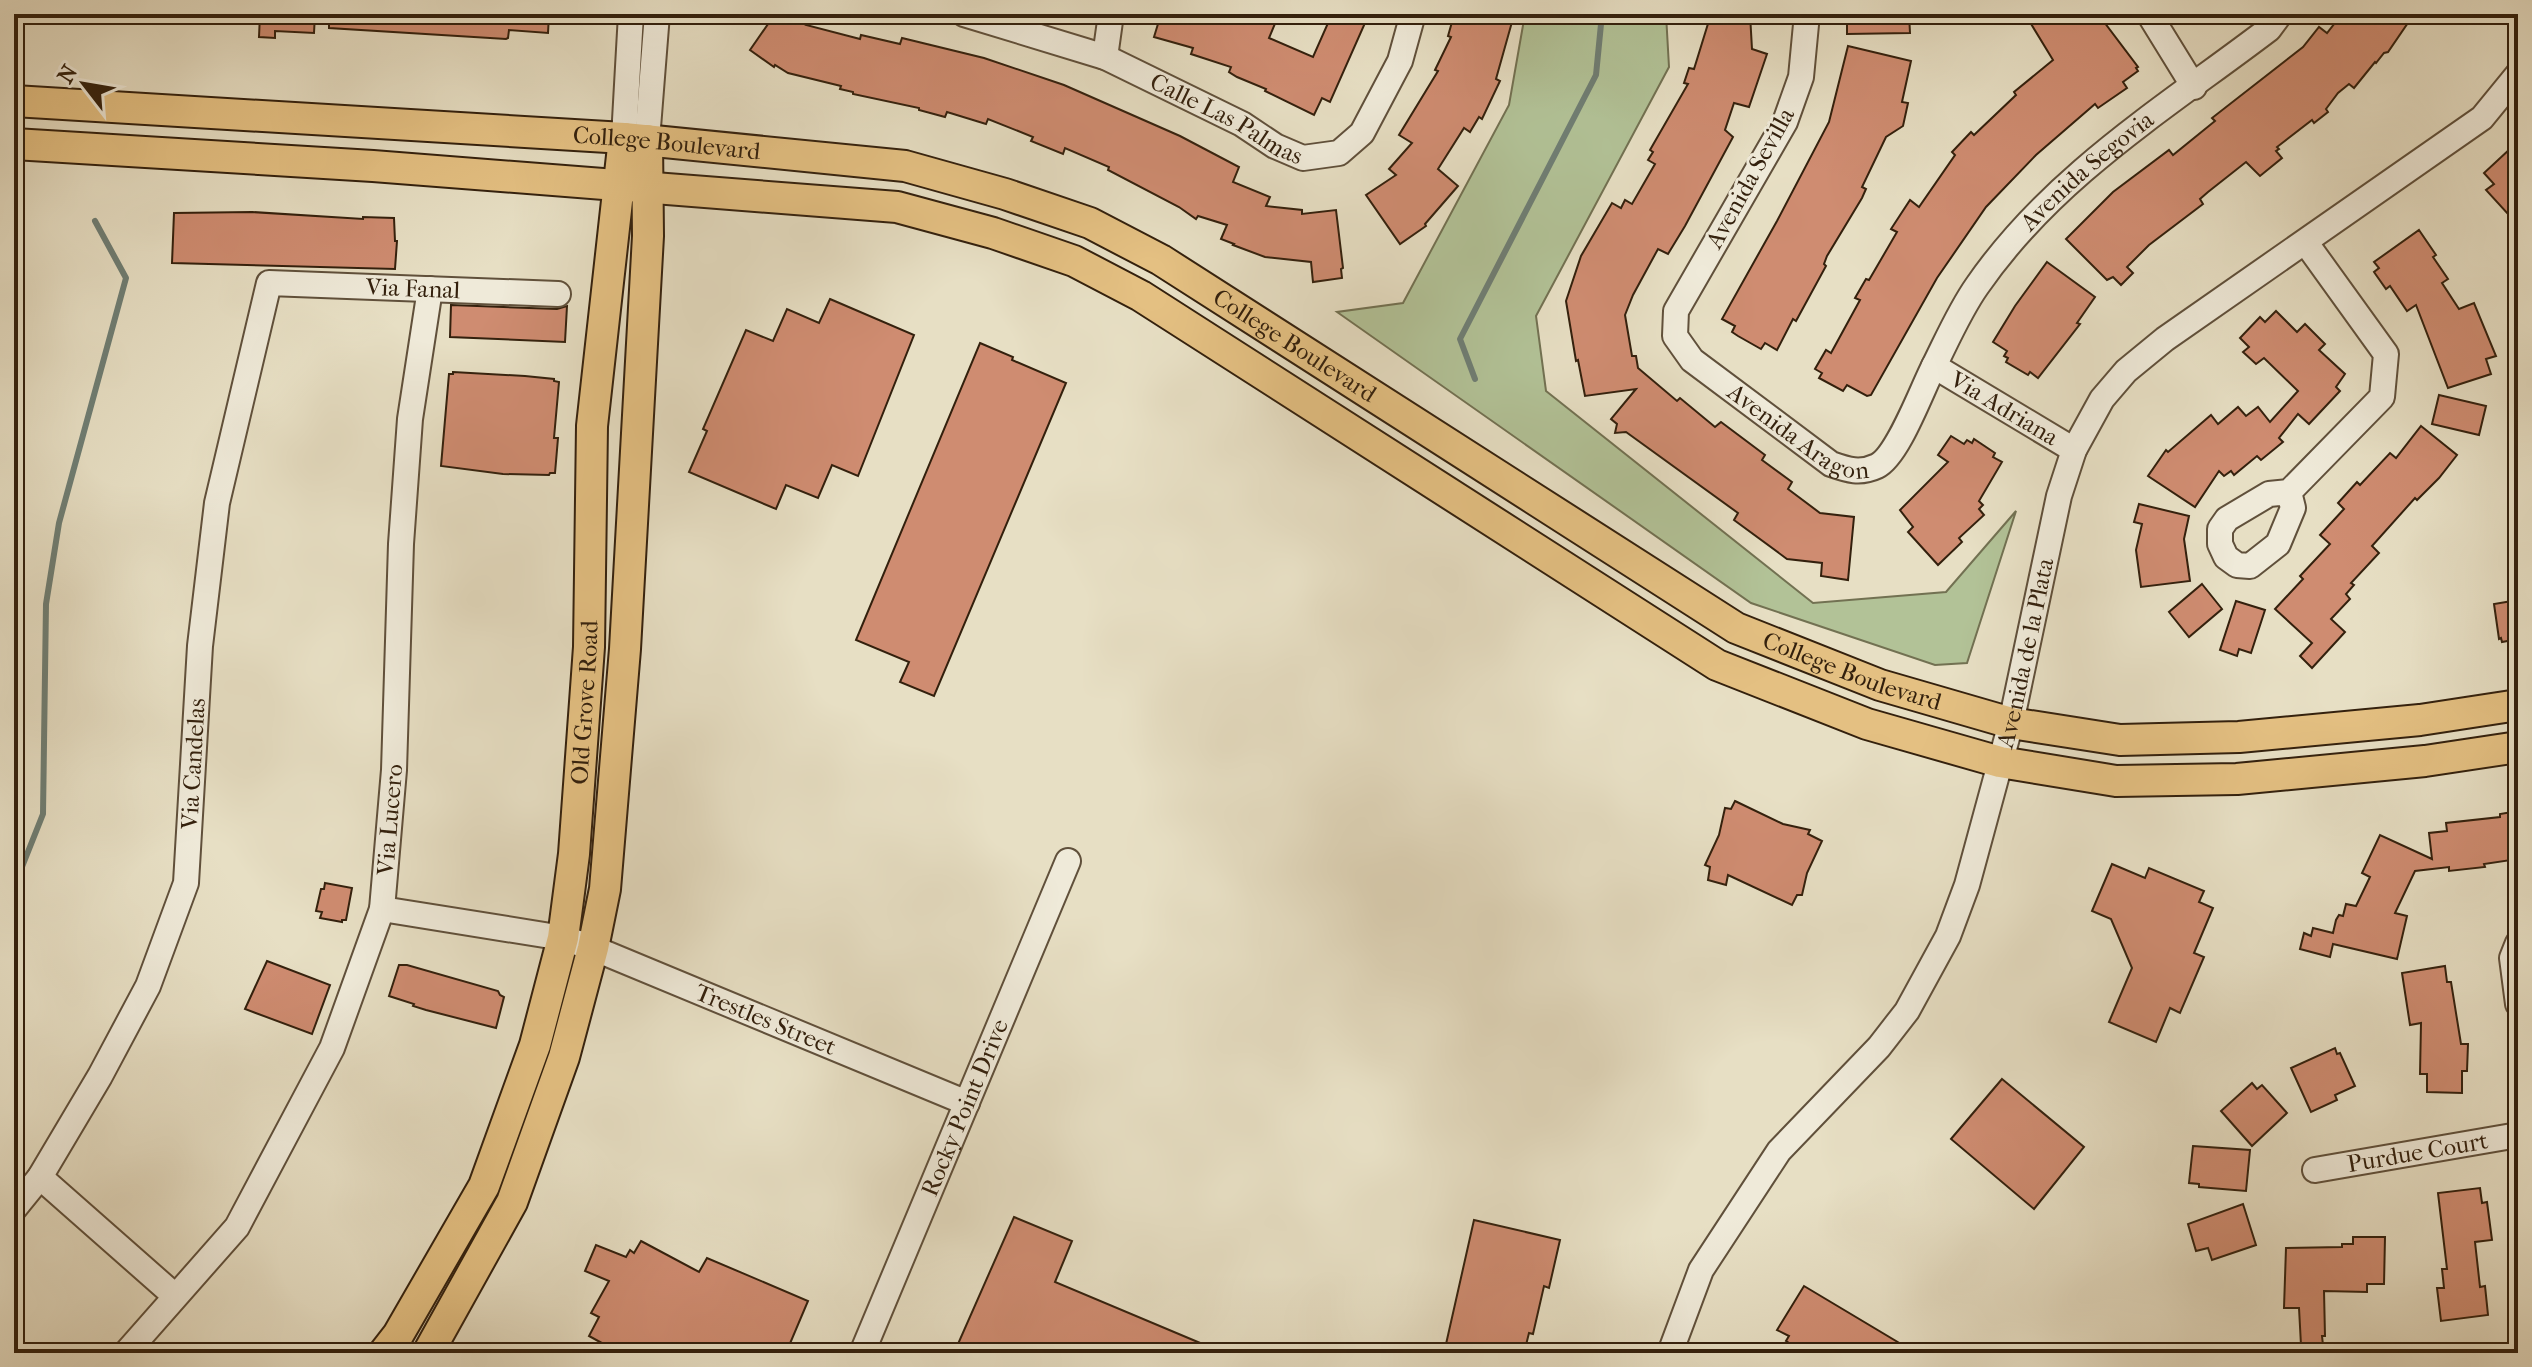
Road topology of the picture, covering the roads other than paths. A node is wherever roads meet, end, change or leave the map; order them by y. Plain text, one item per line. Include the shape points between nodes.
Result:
1 (631, 14) edge
2 (657, 14) edge
3 (964, 14) edge
4 (1111, 14) edge
5 (1413, 14) edge
6 (1807, 14) edge
7 (2149, 14) edge
8 (2280, 14) edge
9 (1105, 57) junction
10 (2518, 74) edge
11 (2194, 87) junction
12 (14, 101) edge
13 (636, 139) junction
14 (14, 144) edge
15 (633, 185) junction
16 (2306, 243) junction
17 (269, 283) joint
18 (430, 289) junction
19 (558, 294) dead end
20 (1675, 336) joint
21 (1934, 366) junction
22 (2074, 450) junction
23 (2289, 492) dead end
24 (2518, 705) edge
25 (2011, 723) junction
26 (2518, 747) edge
27 (2000, 762) junction
28 (1068, 861) dead end
29 (382, 909) junction
30 (563, 938) junction
31 (2518, 943) edge
32 (593, 948) junction
33 (2518, 1004) edge
34 (967, 1103) junction
35 (2518, 1135) edge
36 (2315, 1170) dead end
37 (40, 1177) junction
38 (14, 1209) edge
39 (175, 1296) junction
40 (126, 1353) edge
41 (384, 1353) edge
42 (428, 1353) edge
43 (862, 1353) edge
44 (1670, 1353) edge

1 - 13 street, Old Grove Road
2 - 13 street, Old Grove Road
3 - 9 street, Calle Las Palmas
4 - 9 street
5 - 9 street, Calle Las Palmas via 1400,61 1362,133 1339,153 1303,158
6 - 20 street, Avenida Sevilla via 1801,77 1785,122 1676,311
7 - 11 street
8 - 11 street, Avenida Segovia via 2269,29
10 - 16 street, Avenida de la Plata via 2482,118
11 - 21 street, Avenida Segovia via 2091,161 2033,216 1976,287
12 - 13 main road, College Boulevard
13 - 15 main road, Old Grove Road
13 - 25 main road, College Boulevard via 905,166 1090,223 1161,260 1736,628 1880,685
14 - 15 main road, College Boulevard
15 - 27 main road, College Boulevard via 897,207 1074,261 1141,296 1717,665 1867,724
15 - 30 main road, Old Grove Road via 592,426 589,647
15 - 32 main road, Old Grove Road via 648,236 625,649 605,889
16 - 22 street, Avenida de la Plata via 2126,371 2102,399
16 - 23 street via 2386,354 2382,397
17 - 18 street, Via Fanal
17 - 37 street, Via Candelas via 217,503 200,646 186,883 148,986
18 - 19 street, Via Fanal
18 - 29 street, Via Lucero via 410,419 394,770
20 - 21 street, Avenida Aragon via 1692,360 1831,464 1857,472 1880,465 1893,452
21 - 22 street, Via Adriana
22 - 25 street, Avenida de la Plata via 2059,496
24 - 25 main road, College Boulevard via 2239,737 2120,740
25 - 27 street, Avenida de la Plata
26 - 27 main road, College Boulevard via 2237,779 2116,781
27 - 44 street, Avenida de la Plata via 1967,885 1914,999 1879,1047 1779,1151 1701,1270
28 - 34 street, Rocky Point Drive
29 - 30 street, Trestles Street
29 - 39 street, Via Lucero via 332,1048 237,1227
30 - 32 street, Trestles Street
30 - 41 main road, Old Grove Road via 535,1045 484,1186
31 - 33 street via 2512,958
32 - 34 street, Trestles Street
32 - 42 main road, Old Grove Road via 564,1057 512,1202
34 - 43 street, Rocky Point Drive
35 - 36 street, Purdue Court
37 - 38 street, Via Candelas
37 - 39 street
39 - 40 street, Via Lucero

